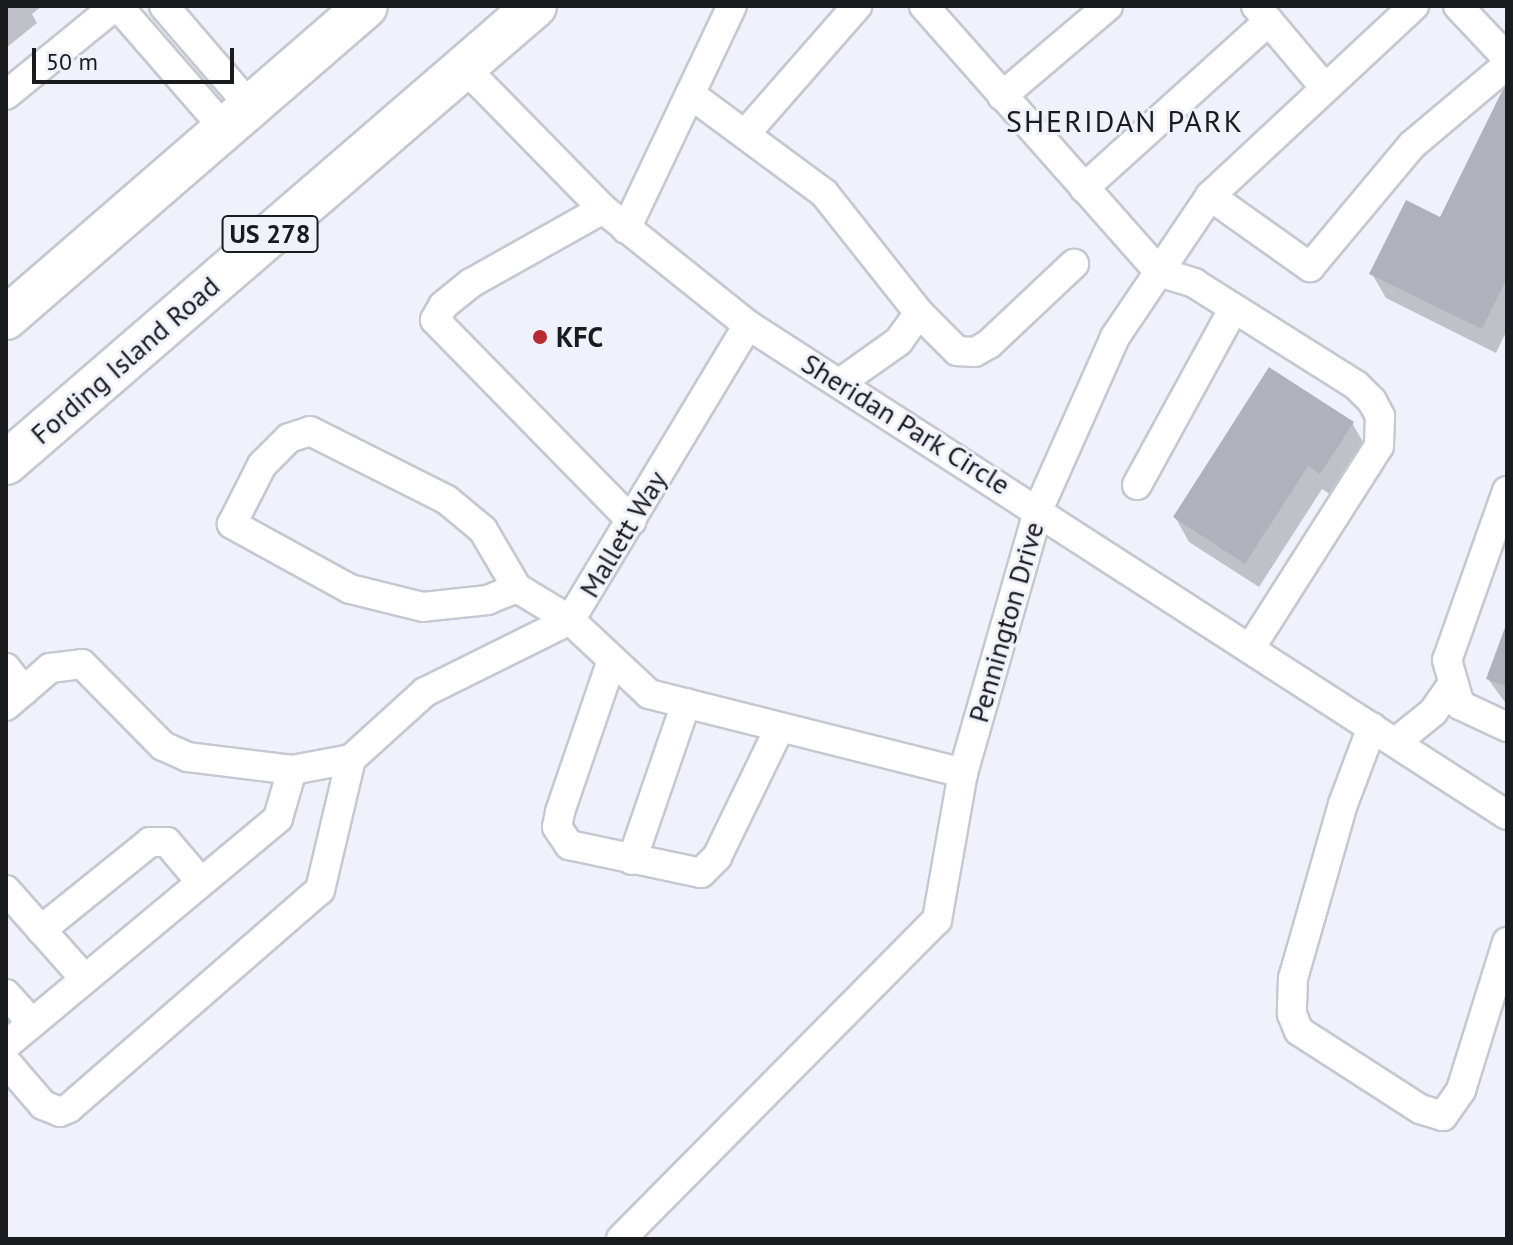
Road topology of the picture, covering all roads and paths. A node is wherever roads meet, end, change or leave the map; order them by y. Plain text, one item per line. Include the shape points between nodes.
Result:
1 (117, 6) edge
2 (164, 6) edge
3 (366, 6) edge
4 (535, 6) edge
5 (732, 6) edge
6 (857, 6) edge
7 (924, 6) edge
8 (1108, 6) edge
9 (1414, 6) edge
10 (1458, 6) edge
11 (1263, 13) edge
12 (1507, 58) edge
13 (1507, 65) edge
14 (463, 66) junction
15 (1325, 88) junction
16 (690, 94) junction
17 (6, 95) edge
18 (1002, 96) junction
19 (237, 117) junction
20 (746, 133) junction
21 (1084, 188) junction
22 (1210, 196) junction
23 (603, 209) junction
24 (626, 229) junction
25 (1074, 264) dead end
26 (1159, 272) junction
27 (1233, 310) junction
28 (919, 313) junction
29 (6, 318) edge
30 (748, 325) junction
31 (840, 383) junction
32 (6, 463) edge
33 (1137, 485) dead end
34 (1507, 491) edge
35 (1039, 508) junction
36 (632, 521) junction
37 (517, 588) junction
38 (570, 620) junction
39 (1251, 647) junction
40 (612, 660) junction
41 (6, 668) edge
42 (1452, 685) junction
43 (15, 699) edge
44 (686, 703) junction
45 (780, 727) junction
46 (1372, 727) junction
47 (1507, 727) edge
48 (1396, 742) junction
49 (351, 759) junction
50 (292, 770) junction
51 (963, 773) junction
52 (1507, 815) edge
53 (632, 860) junction
54 (201, 882) junction
55 (6, 890) edge
56 (41, 930) junction
57 (1507, 942) edge
58 (85, 979) junction
59 (6, 994) edge
60 (32, 1023) junction
61 (6, 1045) edge
62 (6, 1062) edge
63 (621, 1239) edge

1 - 17 street
1 - 19 street
2 - 19 street
3 - 19 highway
4 - 14 highway, Fording Island Road / US 278
5 - 16 street
6 - 20 street
7 - 18 street
8 - 18 street
9 - 15 street, Pennington Drive
10 - 12 street
11 - 15 street
11 - 21 street
13 - 22 street via 1412,145 1310,267
14 - 23 street, Sheridan Park Circle
14 - 32 highway, Fording Island Road / US 278
15 - 22 street, Pennington Drive
16 - 20 street
16 - 24 street
18 - 21 street
19 - 29 highway
20 - 28 street via 824,193
21 - 26 street
22 - 26 street, Pennington Drive
23 - 24 street, Sheridan Park Circle
23 - 36 street via 471,283 443,306 435,320
24 - 30 street, Sheridan Park Circle
25 - 28 street via 975,352 957,351
26 - 27 street via 1194,283
26 - 35 street, Pennington Drive via 1115,337
27 - 33 street
27 - 39 street via 1356,385 1372,401 1381,429 1372,459
28 - 31 street via 899,341
30 - 31 street, Sheridan Park Circle
30 - 36 street, Mallett Way
31 - 35 street, Sheridan Park Circle
34 - 42 street via 1447,660
35 - 39 street, Sheridan Park Circle
35 - 51 street, Pennington Drive
36 - 38 street, Mallett Way
37 - 37 street via 483,530 447,500 310,431 289,438 262,465 232,524 350,589 423,607 488,600
37 - 38 street
38 - 40 street, Mallett Way
38 - 49 street via 425,692
39 - 46 street, Sheridan Park Circle
40 - 44 street, Mallett Way via 649,694
40 - 53 street via 557,827 569,845
41 - 43 street
42 - 47 street via 1460,705
42 - 48 street via 1433,712
43 - 50 street via 59,664 82,664 163,746 188,757
44 - 45 street, Mallett Way
44 - 53 street
45 - 51 street, Mallett Way
45 - 53 street via 709,869 691,873
46 - 48 street, Sheridan Park Circle
46 - 57 street via 1293,978 1292,1014 1299,1031 1420,1109 1443,1116 1461,1090
48 - 52 street, Sheridan Park Circle
49 - 50 street
49 - 62 street via 320,890 69,1108 60,1112 43,1105
50 - 54 street via 278,818
51 - 63 street, Pennington Drive via 937,920
54 - 56 street via 167,842 150,842
54 - 58 street
55 - 56 street
56 - 58 street
58 - 60 street
59 - 60 street
60 - 61 street

